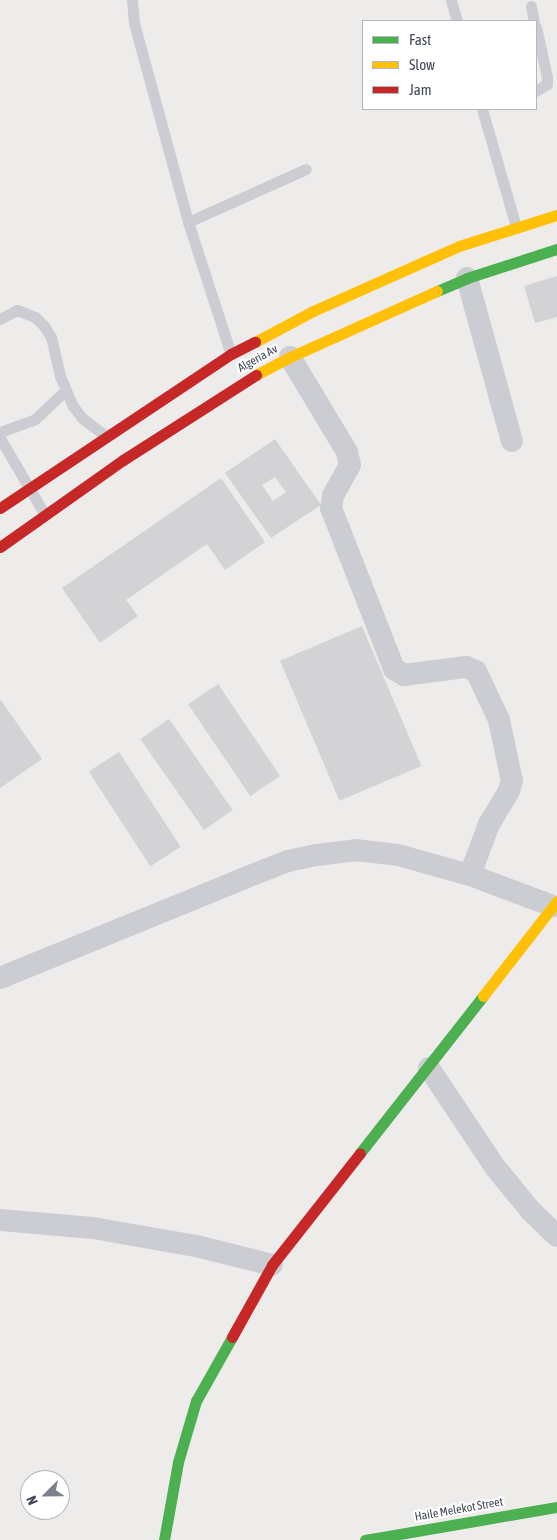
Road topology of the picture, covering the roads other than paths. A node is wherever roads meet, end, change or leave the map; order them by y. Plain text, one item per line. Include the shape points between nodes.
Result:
1 (132, 0) edge
2 (451, 0) edge
3 (531, 6) dead end
4 (457, 20) edge
5 (534, 20) edge
6 (537, 32) edge
7 (537, 90) edge
8 (484, 110) edge
9 (306, 169) dead end
10 (557, 215) edge
11 (188, 222) junction
12 (516, 228) junction
13 (557, 249) edge
14 (467, 278) junction
15 (1, 316) edge
16 (231, 354) junction
17 (290, 357) junction
18 (65, 391) junction
19 (0, 432) edge
20 (106, 436) junction
21 (0, 438) edge
22 (512, 441) dead end
23 (30, 486) junction
24 (0, 508) edge
25 (45, 515) junction
26 (0, 547) edge
27 (470, 875) junction
28 (556, 904) edge
29 (0, 978) edge
30 (429, 1068) junction
31 (0, 1220) edge
32 (557, 1236) edge
33 (272, 1266) junction
34 (557, 1507) edge
35 (164, 1540) edge
36 (365, 1540) edge

1 - 11 lane via 134,23
2 - 4 lane
3 - 5 lane
6 - 7 lane via 547,77 546,84
8 - 12 lane
9 - 11 lane
10 - 12 main road, Algeria Av
11 - 16 lane
12 - 16 main road, Algeria Av via 419,263 313,311
13 - 14 main road, Algeria Av
14 - 17 main road, Algeria Av
14 - 22 street
15 - 18 lane via 17,310 35,317 44,326 51,337
16 - 20 main road, Algeria Av
17 - 25 main road, Algeria Av via 226,392
17 - 27 street via 347,452 350,465 333,496 331,508 394,669 404,675 466,667 476,671 499,720 512,781 489,824
18 - 19 lane via 35,420
18 - 20 lane via 82,418
20 - 23 main road, Algeria Av
21 - 23 lane
23 - 24 main road, Algeria Av
23 - 25 lane
25 - 26 main road, Algeria Av
27 - 28 street
27 - 29 street via 398,855 355,850 302,858 242,879
28 - 30 main road
30 - 32 street via 494,1167
30 - 33 main road
31 - 33 street via 93,1228 196,1246
33 - 35 main road via 196,1401 178,1462
34 - 36 main road, Haile Melekot Street

